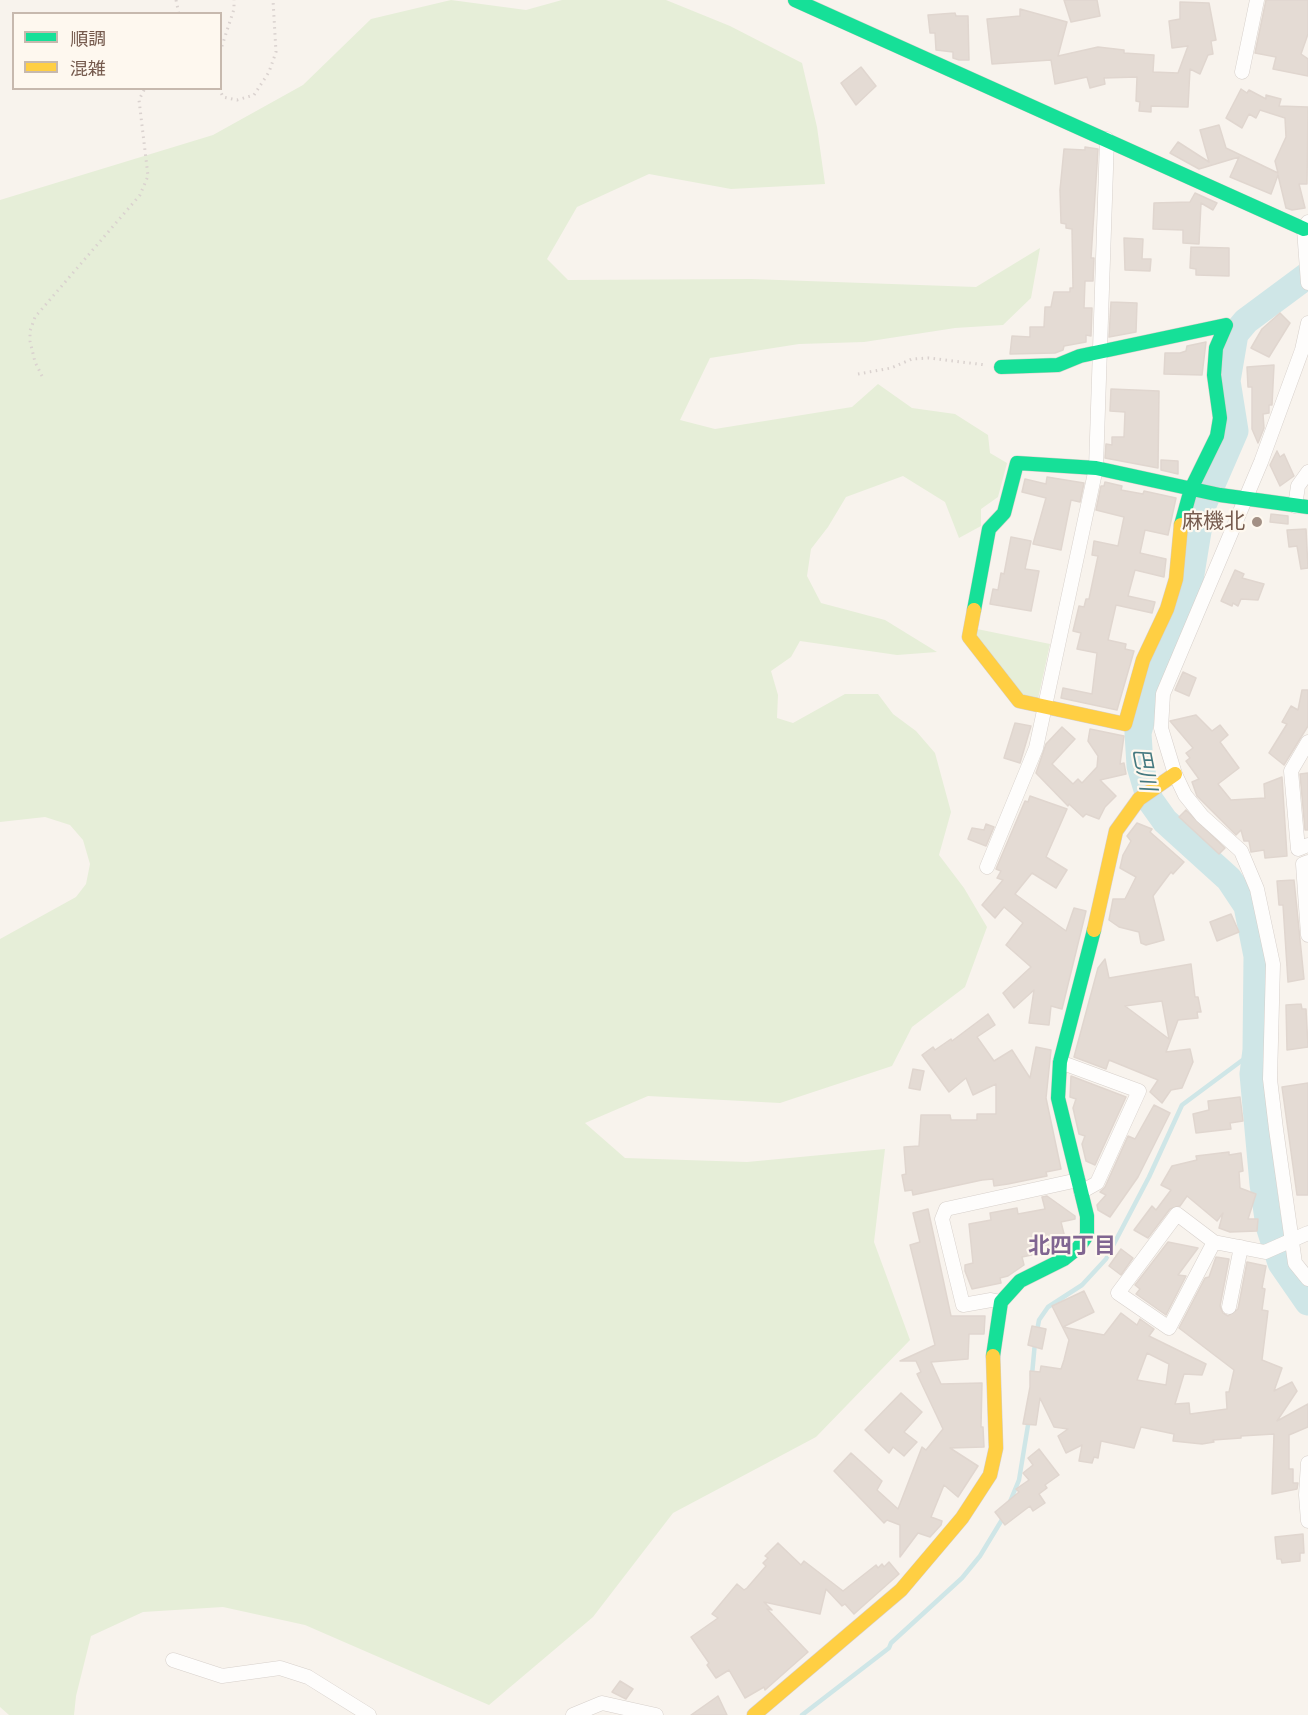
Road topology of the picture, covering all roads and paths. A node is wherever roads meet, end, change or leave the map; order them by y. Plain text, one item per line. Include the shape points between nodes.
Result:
1 (234, 0) edge
2 (273, 0) edge
3 (795, 0) edge
4 (1257, 0) edge
5 (222, 46) edge
6 (1242, 72) dead end
7 (144, 90) edge
8 (220, 90) edge
9 (1107, 139) junction
10 (1306, 226) edge
11 (1306, 266) edge
12 (1308, 283) edge
13 (1308, 322) edge
14 (1100, 351) junction
15 (1000, 367) joint
16 (858, 374) dead end
17 (42, 376) dead end
18 (1096, 468) junction
19 (1308, 472) edge
20 (1191, 489) junction
21 (1246, 499) junction
22 (1301, 506) edge
23 (1045, 706) junction
24 (1308, 742) edge
25 (1308, 759) edge
26 (1295, 765) junction
27 (1175, 774) junction
28 (1308, 845) edge
29 (1308, 862) edge
30 (987, 867) dead end
31 (1308, 935) edge
32 (1060, 1062) junction
33 (1080, 1186) junction
34 (1308, 1233) edge
35 (1214, 1242) junction
36 (1288, 1243) junction
37 (1241, 1247) junction
38 (1308, 1280) edge
39 (1001, 1302) junction
40 (1229, 1307) dead end
41 (1308, 1463) edge
42 (1308, 1521) edge
43 (173, 1660) dead end
44 (369, 1715) edge
45 (573, 1715) edge
46 (656, 1715) edge
47 (754, 1715) edge

1 - 5 path
2 - 8 path via 276,52 269,72 254,95 237,100 223,97
3 - 9 street
4 - 6 street
7 - 17 path via 139,100 148,176 140,195 34,317 30,341
9 - 10 street
9 - 14 street
10 - 11 street
11 - 12 street
13 - 21 street via 1302,350
14 - 15 street via 1058,365
14 - 18 street
14 - 20 street via 1226,324 1216,348 1214,375 1220,418 1217,436
15 - 16 path via 920,358
18 - 20 street
18 - 23 street
18 - 23 street via 1017,463 1004,513 988,529 969,637 1019,701
19 - 22 street via 1298,486
20 - 21 street
20 - 23 street via 1182,520 1176,579 1143,660 1125,724
21 - 22 street
21 - 27 street via 1163,694 1161,728
23 - 30 street via 1036,748
24 - 26 street
25 - 26 street
26 - 28 street via 1291,771 1298,849
27 - 32 street via 1139,799 1116,831
27 - 36 street via 1202,816 1241,851 1257,889 1273,964 1270,1079
29 - 31 street via 1303,864
32 - 33 street via 1058,1098
32 - 33 street via 1139,1091 1097,1183
33 - 39 street via 1087,1235 1079,1247 1020,1281
33 - 39 street via 946,1209 942,1219 963,1305
34 - 36 street
35 - 35 street via 1177,1214 1118,1293 1169,1328
35 - 37 street
36 - 37 street via 1265,1252
36 - 38 street via 1295,1263
37 - 40 street
39 - 47 street via 993,1351 996,1448 990,1475 979,1496 901,1590
41 - 42 street
43 - 44 street via 222,1676 280,1668 308,1677
45 - 46 street via 602,1703

